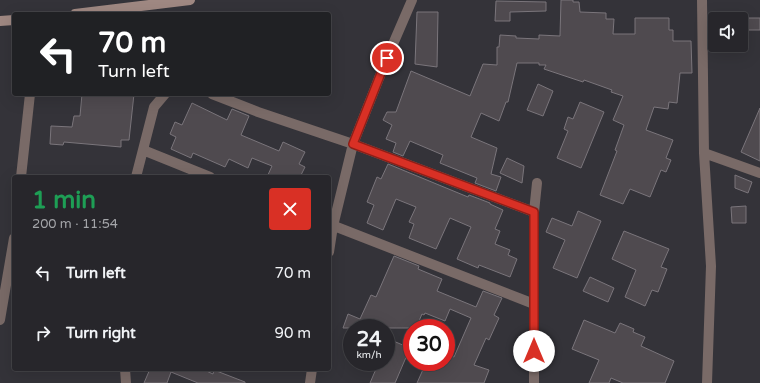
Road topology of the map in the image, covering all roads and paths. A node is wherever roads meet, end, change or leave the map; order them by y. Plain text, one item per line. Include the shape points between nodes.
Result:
1 (190, 0) edge
2 (412, 0) edge
3 (702, 0) edge
4 (91, 12) edge
5 (12, 20) edge
6 (0, 21) edge
7 (30, 96) edge
8 (162, 96) edge
9 (217, 96) edge
10 (353, 144) junction
11 (143, 150) junction
12 (704, 153) junction
13 (760, 173) edge
14 (21, 175) edge
15 (137, 175) edge
16 (205, 175) edge
17 (537, 182) dead end
18 (534, 212) junction
19 (331, 225) edge
20 (12, 250) edge
21 (534, 304) junction
22 (0, 320) edge
23 (125, 371) edge
24 (312, 371) edge
25 (126, 383) edge
26 (310, 383) edge
27 (534, 383) edge
28 (707, 383) edge

1 - 4 street
2 - 10 street
3 - 12 street
5 - 6 street
7 - 14 street
8 - 11 street via 154,107
9 - 10 street
10 - 18 street
10 - 19 street
11 - 15 street
11 - 16 street
12 - 13 street
12 - 28 street via 711,266
17 - 18 street
18 - 21 street
19 - 21 street
20 - 22 street
21 - 27 street
23 - 25 street
24 - 26 street

